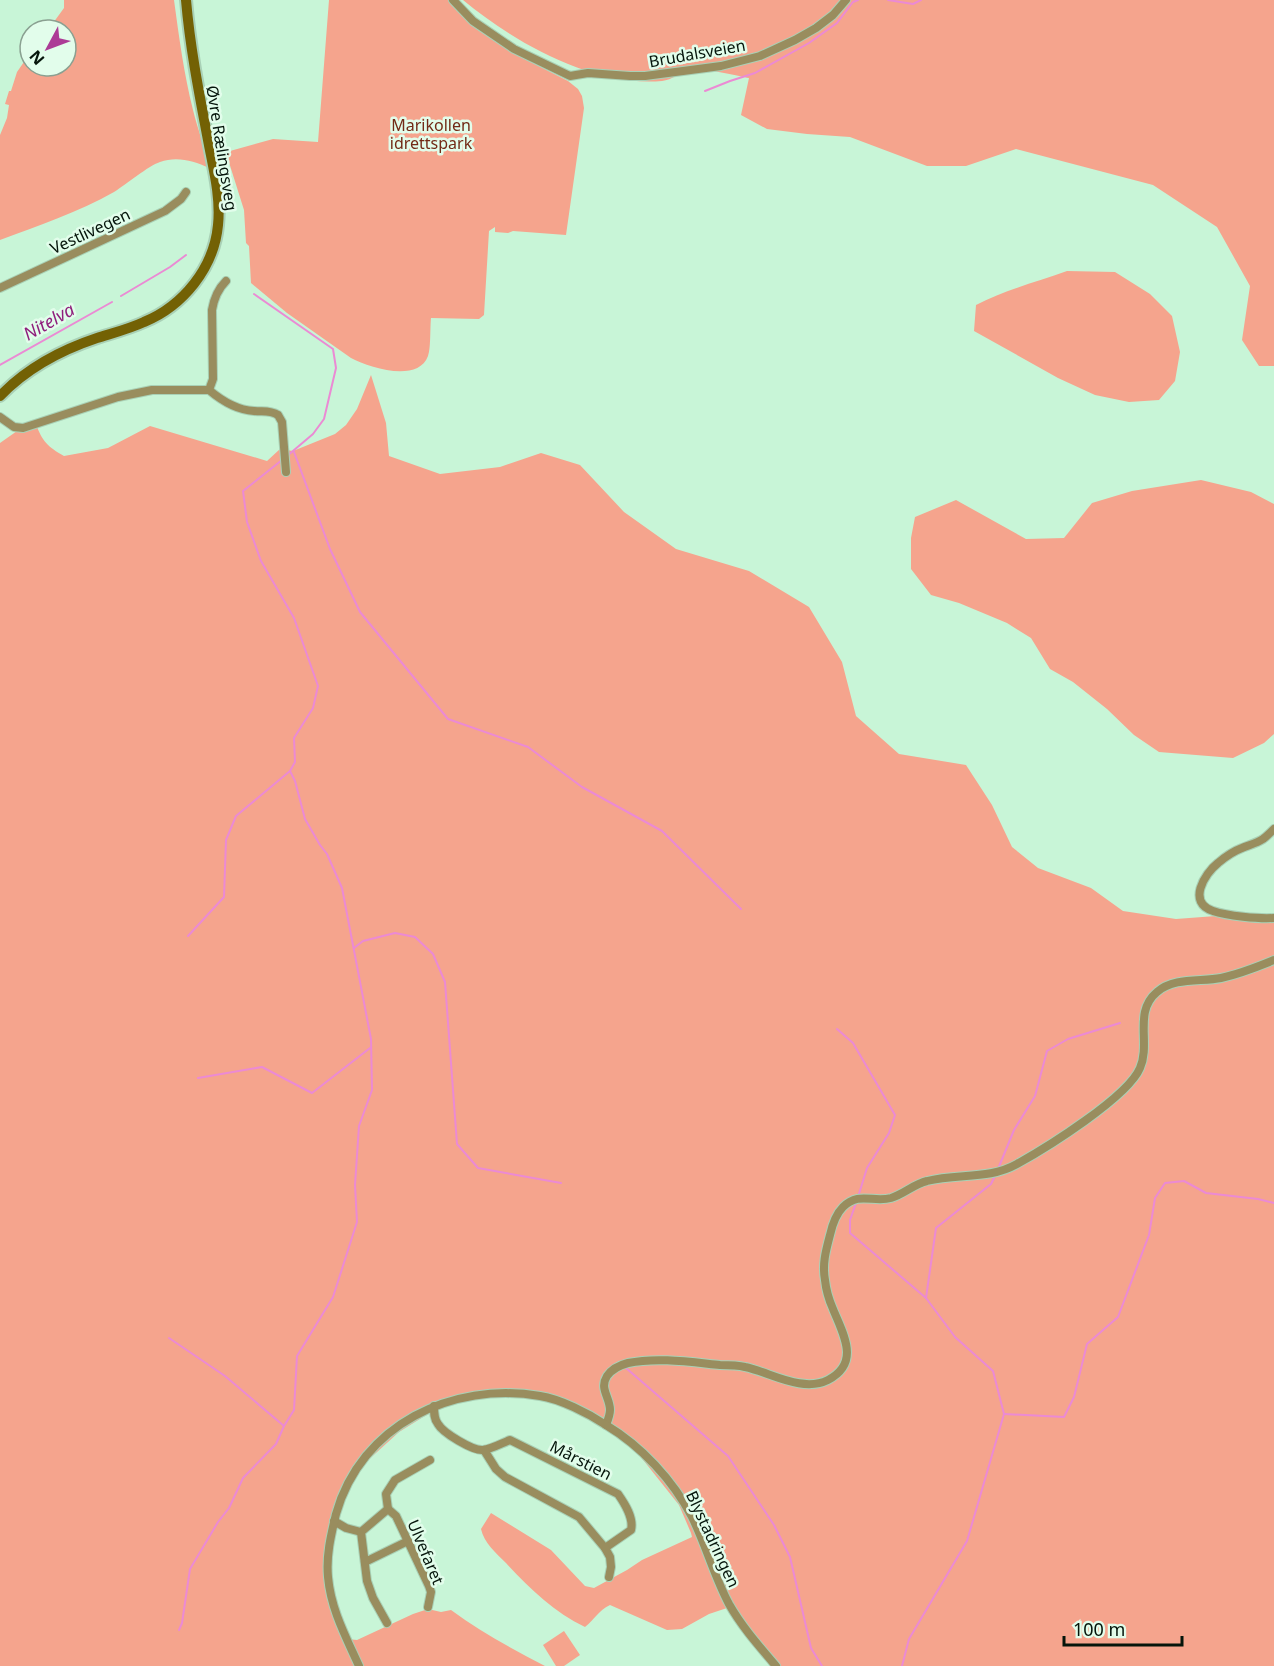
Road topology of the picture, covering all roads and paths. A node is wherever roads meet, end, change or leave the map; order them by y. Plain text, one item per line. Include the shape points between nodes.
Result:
1 (186, 0) edge
2 (453, 0) edge
3 (846, 0) edge
4 (186, 192) dead end
5 (226, 281) dead end
6 (0, 288) edge
7 (209, 390) junction
8 (0, 396) edge
9 (0, 417) edge
10 (286, 472) dead end
11 (1274, 829) edge
12 (1274, 918) edge
13 (1274, 960) edge
14 (434, 1406) junction
15 (606, 1425) junction
16 (484, 1450) junction
17 (430, 1460) dead end
18 (388, 1509) junction
19 (334, 1521) junction
20 (361, 1532) junction
21 (408, 1541) junction
22 (605, 1548) junction
23 (365, 1562) junction
24 (609, 1577) dead end
25 (428, 1607) dead end
26 (387, 1623) dead end
27 (359, 1666) edge
28 (776, 1666) edge

1 - 8 main road, Øvre Rælingsveg via 218,200 219,223 209,259 189,290 163,312 53,357
2 - 3 street, Brudalsveien via 473,21 514,50 570,76 645,76 721,66 760,56 816,28
4 - 6 street, Vestlivegen via 165,211
5 - 7 street via 212,310 213,379
7 - 9 street via 152,390 23,428
7 - 10 street via 241,410 278,415
11 - 12 street via 1217,863 1199,891 1201,901 1212,911
13 - 15 street via 1232,975 1175,983 1156,993 1143,1019 1144,1058 1133,1080 1082,1122 1022,1162 996,1173 923,1182 890,1198 858,1198 841,1209 831,1230 823,1269 847,1349 846,1362 838,1374 808,1384 742,1366 666,1361 627,1363 610,1372 604,1383 610,1410
14 - 15 street, Blystadringen via 486,1393 541,1396
14 - 16 street via 434,1416 446,1433
14 - 19 street, Blystadringen via 410,1416 384,1437 347,1484
15 - 28 street, Blystadringen via 666,1477 692,1517 729,1604
16 - 22 street via 495,1469 579,1517
16 - 22 street, Mårstien via 510,1440 618,1494 625,1503 632,1530
17 - 18 street via 395,1480 386,1494
18 - 20 street, Ulvefaret
18 - 21 street, Ulvefaret via 396,1516
19 - 20 street
19 - 27 street, Blystadringen via 328,1554 330,1598
20 - 23 street
21 - 23 street
21 - 25 street, Ulvefaret via 431,1592
22 - 24 street via 610,1557
23 - 26 street via 373,1598

